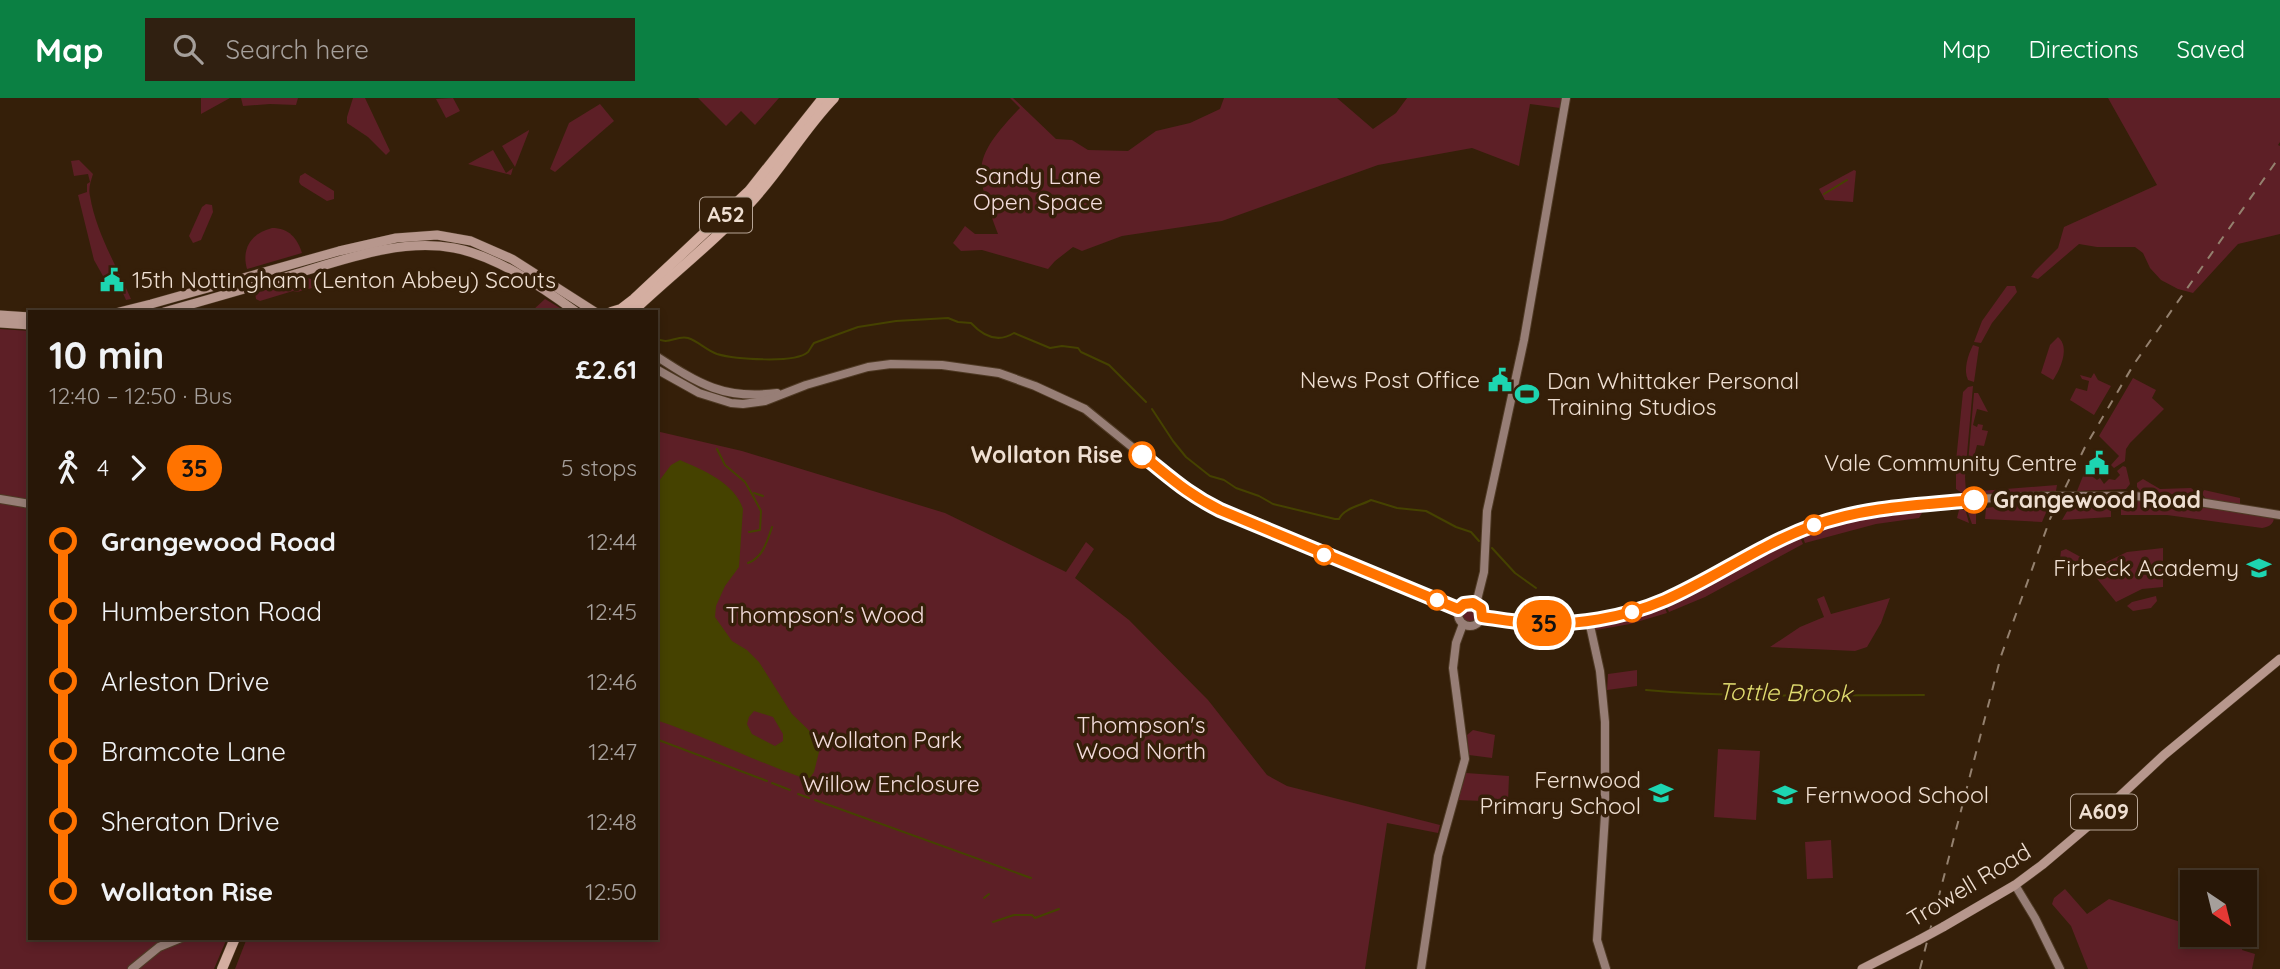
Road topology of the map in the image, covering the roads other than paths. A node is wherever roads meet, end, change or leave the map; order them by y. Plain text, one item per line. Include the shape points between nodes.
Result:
1 (823, 98) edge
2 (834, 98) edge
3 (1566, 98) edge
4 (486, 247) junction
5 (486, 259) junction
6 (245, 277) junction
7 (248, 288) junction
8 (152, 308) edge
9 (171, 310) edge
10 (573, 310) edge
11 (591, 310) edge
12 (618, 310) edge
13 (634, 310) edge
14 (0, 315) edge
15 (28, 317) edge
16 (0, 323) edge
17 (28, 325) edge
18 (658, 357) edge
19 (658, 370) edge
20 (706, 391) junction
21 (0, 499) edge
22 (28, 504) edge
23 (2280, 515) edge
24 (1476, 604) junction
25 (1458, 609) junction
26 (1482, 617) junction
27 (1589, 621) junction
28 (1463, 624) junction
29 (2280, 659) edge
30 (2015, 885) junction
31 (176, 940) edge
32 (234, 940) edge
33 (132, 969) edge
34 (222, 969) edge
35 (1421, 969) edge
36 (1606, 969) edge
37 (1862, 969) edge
38 (2060, 969) edge

1 - 12 highway, A52 via 728,213
2 - 13 highway, A52 via 748,205
3 - 24 street via 1515,386 1487,511 1484,572
4 - 5 main road
4 - 6 main road via 455,237 403,237
4 - 11 main road via 524,265
5 - 7 main road via 456,248 409,247
5 - 10 main road via 522,276
6 - 7 main road
6 - 8 main road
7 - 9 main road
14 - 15 main road
16 - 17 main road
18 - 20 street
19 - 20 street
20 - 25 street via 731,403 765,401 868,366 891,363 999,373 1085,409 1207,504
21 - 22 street
23 - 27 street, bridge via 2134,496 2042,496 1867,512 1796,532 1663,601
24 - 25 street
24 - 26 street
25 - 28 street
26 - 27 street via 1533,624
26 - 28 street via 1474,624
27 - 36 street via 1605,722 1597,940
28 - 35 street via 1455,643 1453,668 1465,759 1438,856
29 - 30 main road, Trowell Road / A609
30 - 37 main road, Trowell Road / A609, bridge
30 - 38 street
31 - 33 street via 159,947
32 - 34 highway

